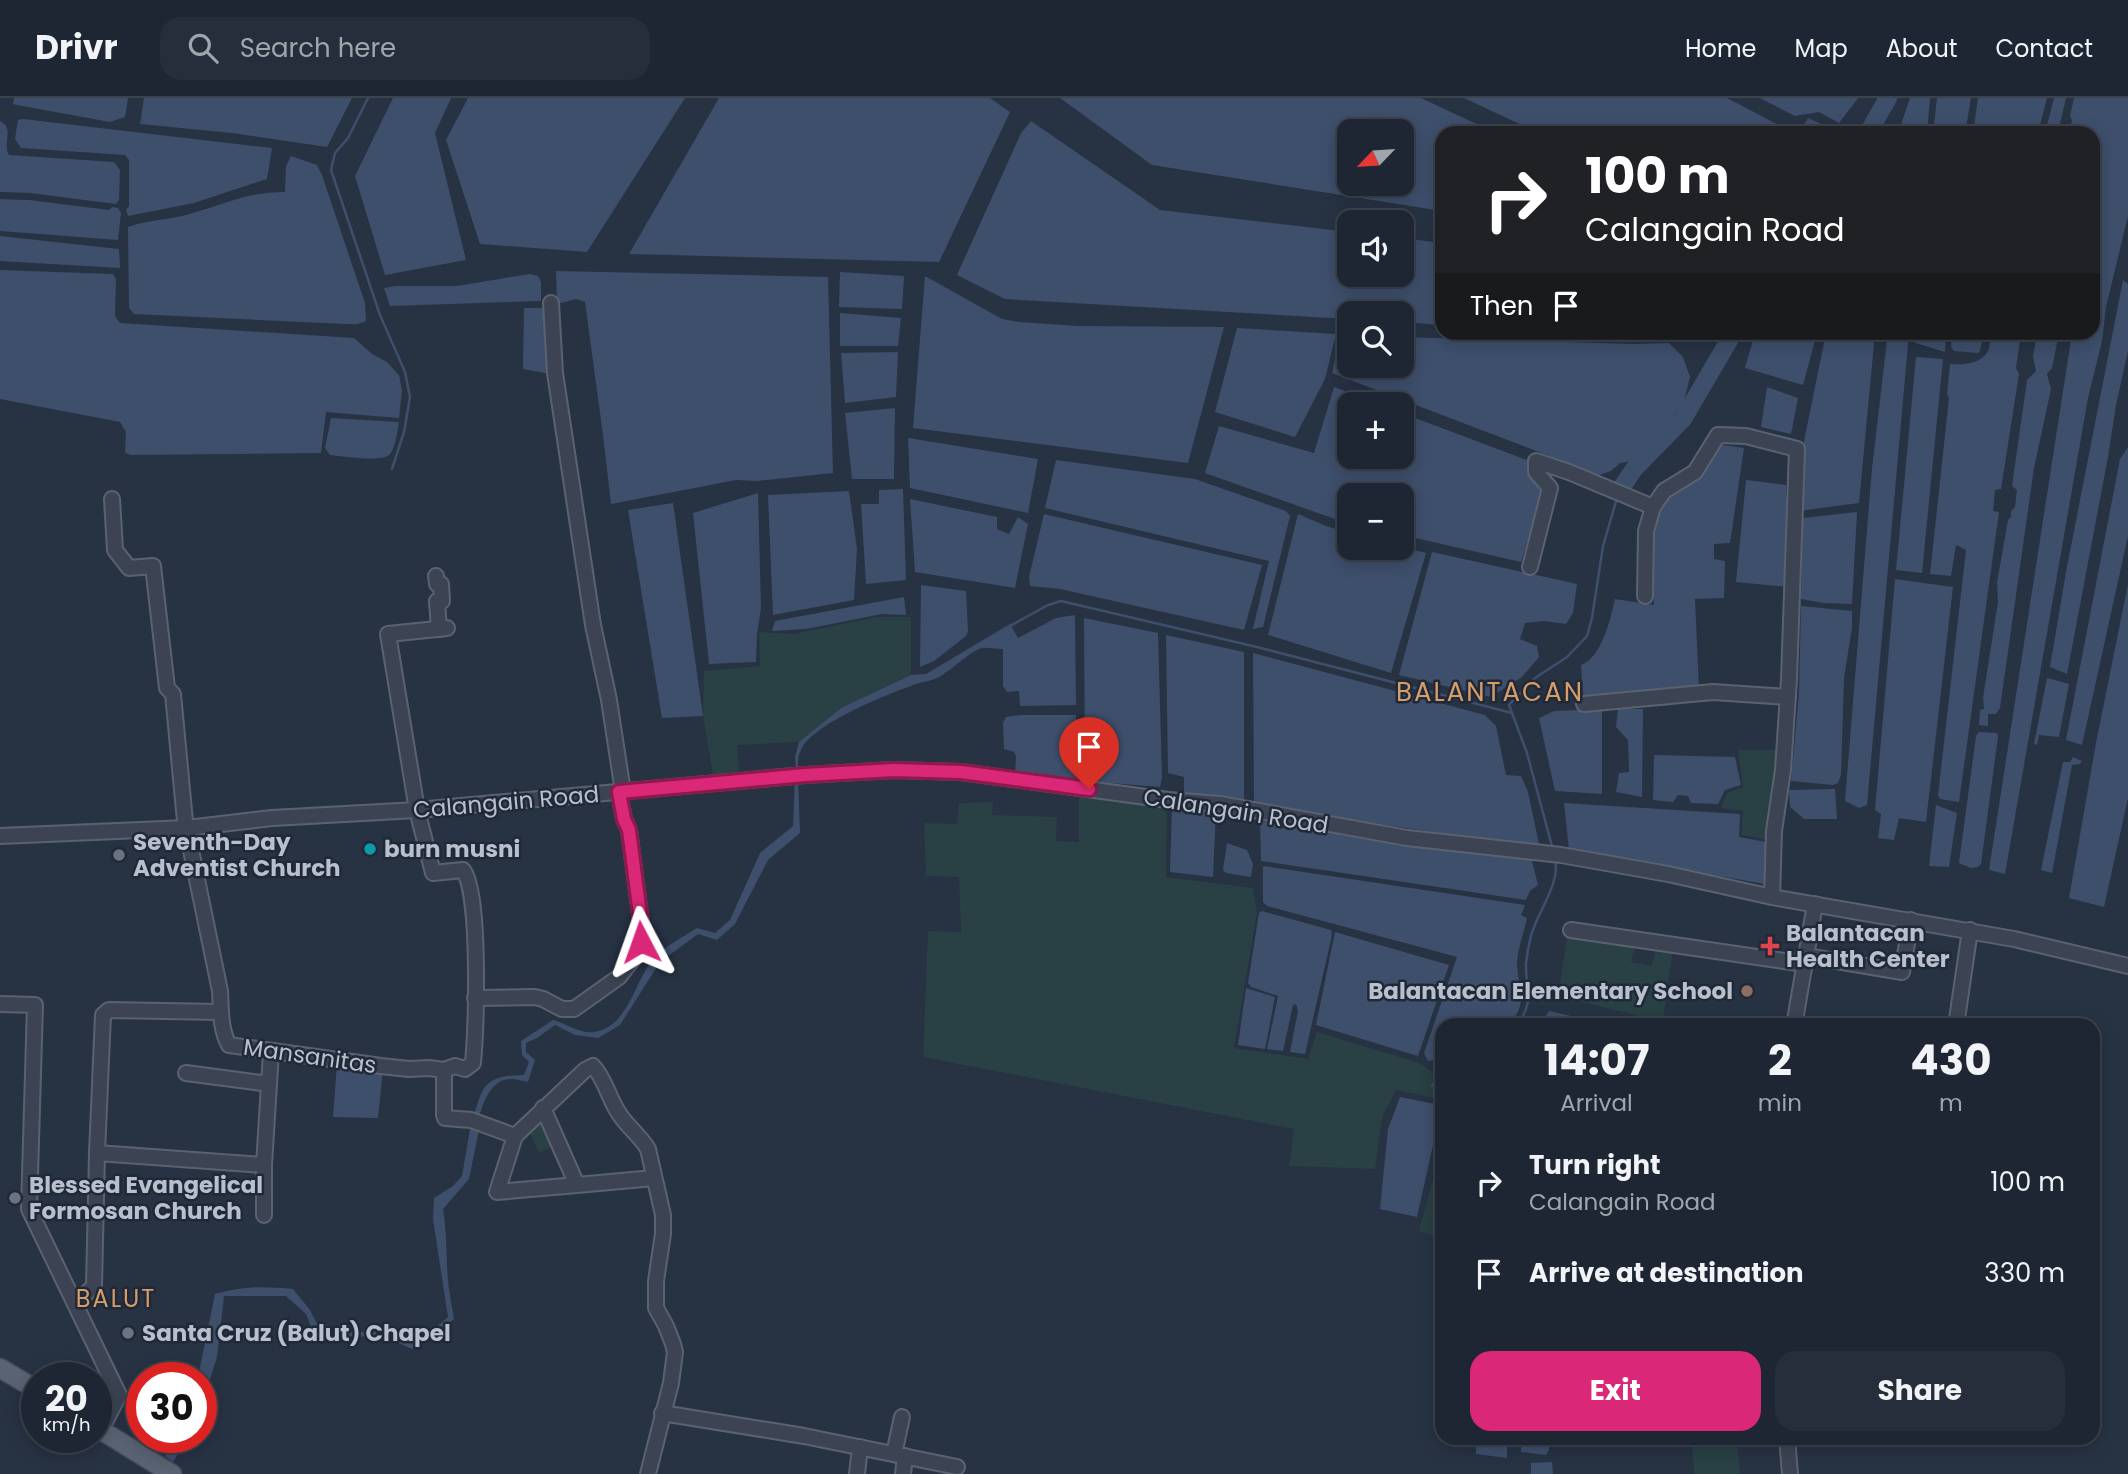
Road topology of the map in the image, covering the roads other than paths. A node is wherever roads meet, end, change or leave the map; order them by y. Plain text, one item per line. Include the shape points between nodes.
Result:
1 (551, 303) dead end
2 (112, 499) dead end
3 (1653, 507) junction
4 (1530, 567) dead end
5 (436, 576) dead end
6 (1645, 596) dead end
7 (1788, 697) junction
8 (1584, 704) dead end
9 (621, 792) junction
10 (417, 810) junction
11 (187, 828) junction
12 (0, 836) edge
13 (1772, 897) junction
14 (1815, 905) junction
15 (1911, 920) junction
16 (1571, 930) dead end
17 (1970, 930) junction
18 (1806, 960) junction
19 (2128, 966) edge
20 (475, 998) junction
21 (0, 1004) edge
22 (220, 1012) junction
23 (1795, 1018) edge
24 (1957, 1018) edge
25 (271, 1052) junction
26 (444, 1070) junction
27 (186, 1073) dead end
28 (269, 1084) junction
29 (543, 1108) junction
30 (515, 1136) junction
31 (97, 1153) junction
32 (264, 1165) junction
33 (654, 1178) junction
34 (577, 1185) junction
35 (264, 1215) dead end
36 (75, 1304) junction
37 (103, 1362) edge
38 (0, 1368) edge
39 (21, 1380) edge
40 (112, 1381) edge
41 (112, 1407) edge
42 (662, 1413) junction
43 (902, 1417) dead end
44 (112, 1437) edge
45 (1788, 1445) edge
46 (860, 1447) junction
47 (900, 1455) junction
48 (957, 1466) dead end
49 (165, 1470) edge
50 (648, 1474) edge
51 (857, 1474) edge
52 (903, 1474) edge
53 (1790, 1474) edge

1 - 9 street via 555,373
2 - 11 street, Mansanitas via 115,550 129,568 153,566
3 - 4 street via 1536,461 1536,472 1550,488
3 - 6 street via 1646,531
3 - 7 street via 1664,491 1695,472 1718,435 1746,436 1797,449
5 - 10 street via 441,584 442,601 437,601 443,629 388,634
7 - 8 street via 1713,692
7 - 13 street
9 - 10 street, Calangain Road
9 - 13 street, Calangain Road via 799,775 961,772 1220,804 1407,838 1561,855
9 - 20 street via 641,922 636,955 619,977 574,1009 562,1009 535,997
10 - 11 street, Calangain Road
10 - 20 street via 433,873 463,870 467,876 474,914
11 - 12 street, Calangain Road
11 - 22 street, Mansanitas via 220,991
13 - 14 street, Calangain Road
14 - 15 street, Calangain Road
14 - 18 street
15 - 17 street, Calangain Road
15 - 18 street via 1902,972
16 - 18 street
17 - 19 street, Calangain Road
17 - 24 street
18 - 23 street
20 - 26 street via 472,1063 465,1069
21 - 36 street via 35,1004 29,1209
22 - 25 street, Mansanitas via 229,1045
22 - 31 street via 109,1010 103,1016
25 - 26 street, Mansanitas
25 - 28 street
26 - 30 street via 445,1118 476,1122
27 - 28 street
28 - 32 street
29 - 30 street
29 - 33 street via 593,1066 618,1112 648,1149
29 - 34 street
30 - 34 street via 497,1192
31 - 32 street
31 - 36 street via 94,1286
32 - 35 street
33 - 34 street
33 - 42 street via 663,1215 656,1308 675,1353
36 - 37 street
38 - 39 main road
40 - 41 street via 119,1395
42 - 46 street
42 - 50 street
43 - 47 street
44 - 49 main road
45 - 53 street
46 - 47 street
46 - 51 street
47 - 48 street
47 - 52 street

